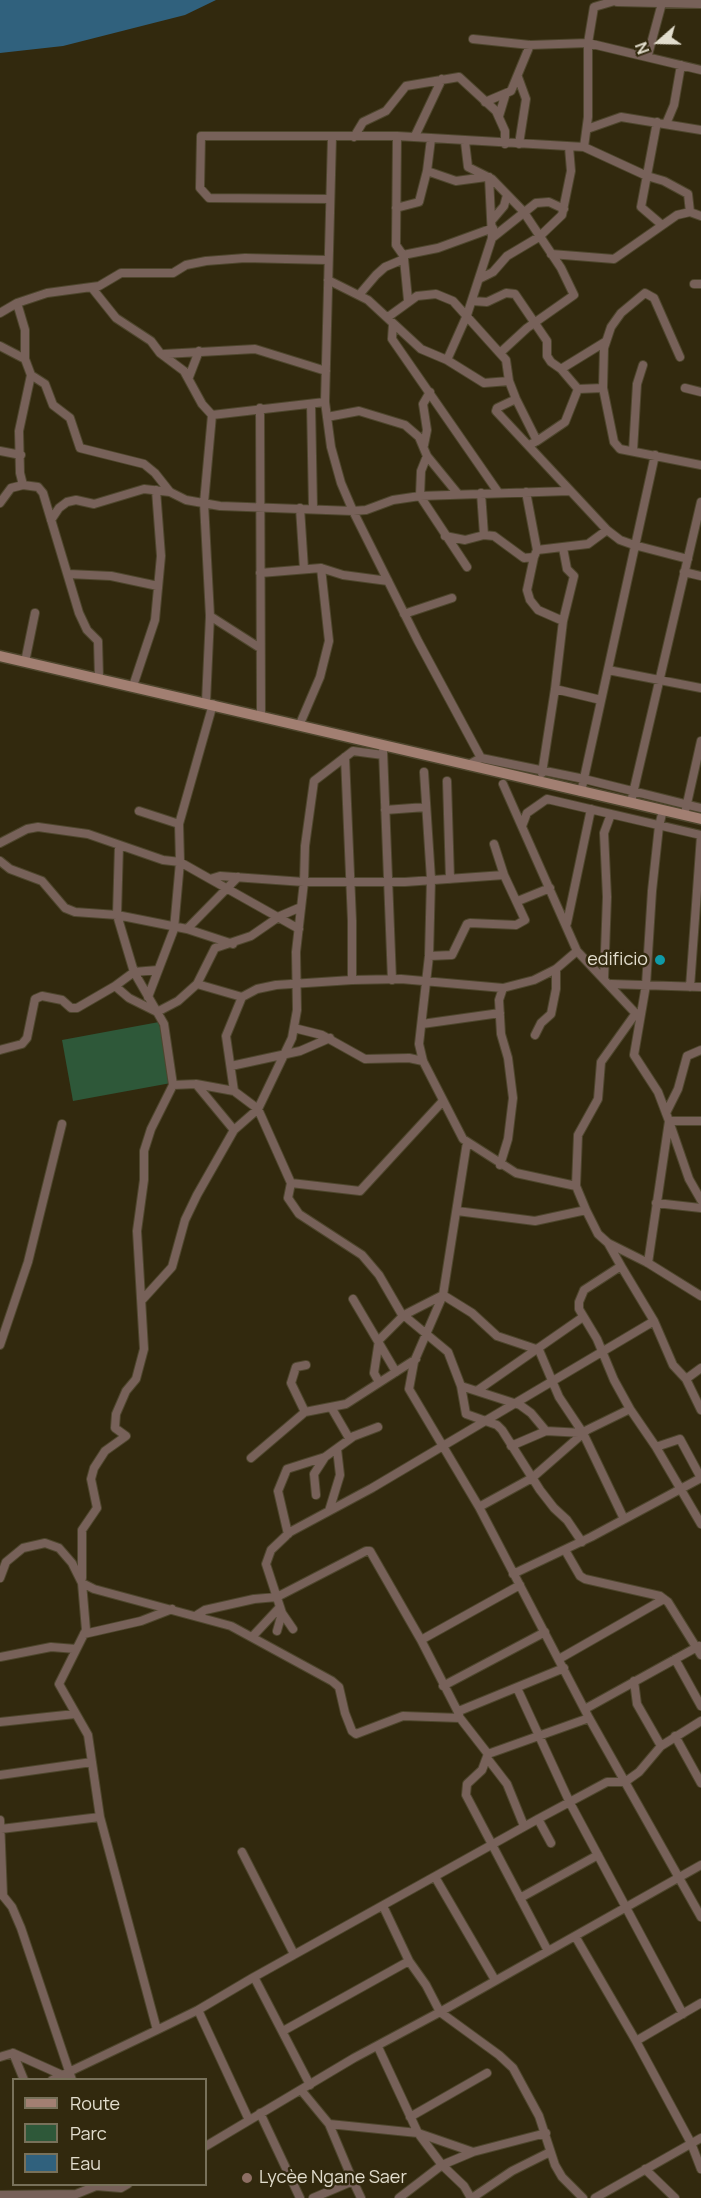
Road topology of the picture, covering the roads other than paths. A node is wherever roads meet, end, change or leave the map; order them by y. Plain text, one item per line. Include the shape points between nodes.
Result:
1 (617, 1) edge
2 (594, 3) edge
3 (662, 3) junction
4 (701, 4) edge
5 (473, 39) dead end
6 (588, 43) junction
7 (530, 45) junction
8 (648, 56) junction
9 (681, 65) junction
10 (701, 70) edge
11 (518, 77) junction
12 (442, 79) junction
13 (505, 96) junction
14 (485, 102) junction
15 (499, 116) junction
16 (657, 122) junction
17 (666, 124) junction
18 (587, 129) junction
19 (701, 130) edge
20 (397, 136) junction
21 (415, 136) junction
22 (332, 137) junction
23 (354, 137) junction
24 (431, 139) junction
25 (465, 142) junction
26 (505, 144) junction
27 (519, 144) junction
28 (569, 147) junction
29 (584, 147) junction
30 (468, 167) junction
31 (427, 171) junction
32 (648, 176) junction
33 (488, 177) junction
34 (465, 180) junction
35 (507, 195) junction
36 (330, 199) junction
37 (515, 203) junction
38 (504, 206) junction
39 (396, 208) junction
40 (564, 209) junction
41 (523, 211) junction
42 (690, 212) junction
43 (701, 216) edge
44 (493, 223) junction
45 (662, 225) junction
46 (539, 237) junction
47 (492, 238) junction
48 (551, 254) junction
49 (403, 257) junction
50 (327, 260) junction
51 (478, 279) junction
52 (328, 280) junction
53 (92, 288) junction
54 (359, 295) junction
55 (408, 300) junction
56 (472, 301) junction
57 (17, 303) junction
58 (0, 313) edge
59 (467, 315) junction
60 (390, 321) junction
61 (533, 324) junction
62 (605, 342) junction
63 (0, 346) edge
64 (199, 351) junction
65 (501, 352) junction
66 (164, 354) junction
67 (680, 357) dead end
68 (25, 359) junction
69 (447, 360) junction
70 (644, 365) dead end
71 (561, 369) junction
72 (326, 371) junction
73 (31, 375) junction
74 (189, 377) junction
75 (509, 381) junction
76 (603, 388) junction
77 (686, 388) dead end
78 (578, 389) junction
79 (430, 392) junction
80 (701, 392) edge
81 (516, 399) junction
82 (325, 402) junction
83 (310, 404) junction
84 (260, 408) junction
85 (212, 415) junction
86 (327, 417) junction
87 (533, 443) junction
88 (424, 446) junction
89 (0, 450) edge
90 (633, 451) junction
91 (21, 455) junction
92 (655, 455) junction
93 (427, 456) junction
94 (701, 465) edge
95 (23, 485) junction
96 (156, 490) junction
97 (569, 491) junction
98 (170, 492) junction
99 (498, 492) junction
100 (526, 492) junction
101 (481, 493) junction
102 (458, 494) junction
103 (420, 496) junction
104 (701, 502) edge
105 (0, 503) edge
106 (204, 503) junction
107 (259, 507) junction
108 (300, 508) junction
109 (313, 508) junction
110 (353, 511) junction
111 (51, 520) junction
112 (607, 530) junction
113 (484, 535) junction
114 (445, 536) junction
115 (634, 545) junction
116 (563, 548) junction
117 (536, 553) junction
118 (688, 559) junction
119 (467, 567) dead end
120 (321, 568) junction
121 (304, 569) junction
122 (684, 572) junction
123 (260, 573) junction
124 (68, 574) junction
125 (701, 576) edge
126 (388, 581) junction
127 (158, 586) junction
128 (452, 598) dead end
129 (35, 613) dead end
130 (404, 614) junction
131 (210, 616) junction
132 (562, 621) junction
133 (260, 648) junction
134 (0, 656) edge
135 (25, 662) junction
136 (608, 670) junction
137 (99, 678) junction
138 (658, 681) junction
139 (133, 686) junction
140 (701, 688) edge
141 (555, 689) junction
142 (601, 700) junction
143 (209, 703) junction
144 (261, 714) junction
145 (299, 726) junction
146 (701, 741) edge
147 (383, 750) junction
148 (345, 757) junction
149 (481, 758) junction
150 (468, 765) junction
151 (543, 770) junction
152 (424, 772) dead end
153 (584, 779) junction
154 (447, 781) dead end
155 (540, 782) junction
156 (503, 784) dead end
157 (580, 792) junction
158 (632, 797) junction
159 (426, 807) junction
160 (701, 808) edge
161 (591, 809) junction
162 (385, 810) junction
163 (663, 810) junction
164 (686, 810) junction
165 (139, 811) dead end
166 (612, 814) junction
167 (701, 819) edge
168 (179, 824) junction
169 (522, 826) junction
170 (659, 826) junction
171 (701, 836) edge
172 (0, 843) edge
173 (494, 844) dead end
174 (119, 845) junction
175 (0, 861) edge
176 (180, 862) junction
177 (504, 875) junction
178 (238, 877) junction
179 (210, 879) junction
180 (431, 879) junction
181 (450, 879) junction
182 (351, 881) junction
183 (304, 882) junction
184 (388, 882) junction
185 (550, 888) junction
186 (229, 889) junction
187 (518, 902) junction
188 (301, 907) junction
189 (117, 915) junction
190 (280, 916) junction
191 (567, 922) junction
192 (174, 929) junction
193 (187, 929) junction
194 (299, 929) junction
195 (233, 944) junction
196 (577, 951) junction
197 (429, 956) junction
198 (556, 969) junction
199 (158, 970) junction
200 (134, 972) junction
201 (352, 980) junction
202 (392, 980) junction
203 (427, 982) junction
204 (608, 982) junction
205 (296, 983) junction
206 (197, 984) junction
207 (646, 985) junction
208 (115, 986) junction
209 (690, 987) junction
210 (701, 987) edge
211 (503, 988) junction
212 (148, 997) junction
213 (242, 997) junction
214 (157, 1012) junction
215 (500, 1013) junction
216 (638, 1016) junction
217 (422, 1024) junction
218 (294, 1028) junction
219 (535, 1035) dead end
220 (330, 1038) junction
221 (0, 1050) edge
222 (701, 1050) edge
223 (287, 1052) junction
224 (423, 1061) junction
225 (231, 1066) junction
226 (196, 1084) junction
227 (173, 1085) junction
228 (234, 1091) junction
229 (442, 1102) junction
230 (258, 1109) junction
231 (667, 1117) junction
232 (701, 1121) edge
233 (62, 1124) dead end
234 (234, 1130) junction
235 (467, 1142) junction
236 (500, 1165) junction
237 (291, 1183) junction
238 (576, 1186) junction
239 (701, 1200) edge
240 (656, 1203) junction
241 (701, 1208) edge
242 (586, 1210) junction
243 (457, 1211) junction
244 (608, 1243) junction
245 (648, 1263) junction
246 (621, 1266) junction
247 (443, 1294) junction
248 (700, 1294) edge
249 (142, 1299) junction
250 (353, 1299) dead end
251 (404, 1316) junction
252 (583, 1317) junction
253 (654, 1320) junction
254 (428, 1333) junction
255 (378, 1342) junction
256 (0, 1346) edge
257 (539, 1350) junction
258 (602, 1353) junction
259 (416, 1359) junction
260 (306, 1365) dead end
261 (701, 1368) edge
262 (396, 1372) junction
263 (686, 1379) junction
264 (553, 1380) junction
265 (379, 1382) junction
266 (461, 1386) junction
267 (478, 1390) junction
268 (515, 1403) junction
269 (331, 1407) junction
270 (630, 1409) junction
271 (701, 1410) edge
272 (305, 1412) junction
273 (485, 1421) junction
274 (378, 1427) dead end
275 (546, 1431) junction
276 (583, 1433) junction
277 (354, 1436) junction
278 (511, 1446) junction
279 (441, 1447) junction
280 (656, 1447) junction
281 (337, 1449) junction
282 (326, 1457) junction
283 (251, 1458) dead end
284 (532, 1478) junction
285 (680, 1489) junction
286 (316, 1495) dead end
287 (479, 1507) junction
288 (329, 1511) junction
289 (624, 1519) junction
290 (701, 1524) edge
291 (288, 1534) junction
292 (582, 1542) junction
293 (565, 1550) junction
294 (513, 1574) junction
295 (0, 1578) edge
296 (82, 1580) junction
297 (520, 1586) junction
298 (277, 1597) junction
299 (664, 1599) junction
300 (174, 1609) junction
301 (281, 1610) junction
302 (197, 1615) junction
303 (293, 1629) dead end
304 (277, 1631) dead end
305 (545, 1632) junction
306 (84, 1634) junction
307 (252, 1637) junction
308 (421, 1640) junction
309 (699, 1646) edge
310 (76, 1649) junction
311 (701, 1655) edge
312 (0, 1657) edge
313 (559, 1659) junction
314 (675, 1659) junction
315 (564, 1668) junction
316 (634, 1681) junction
317 (443, 1686) junction
318 (517, 1688) junction
319 (701, 1706) edge
320 (585, 1709) junction
321 (75, 1714) junction
322 (459, 1714) junction
323 (589, 1718) junction
324 (701, 1721) edge
325 (0, 1722) edge
326 (539, 1736) junction
327 (675, 1736) junction
328 (661, 1746) junction
329 (488, 1756) junction
330 (92, 1762) junction
331 (0, 1775) edge
332 (625, 1782) junction
333 (701, 1783) edge
334 (570, 1803) junction
335 (100, 1818) junction
336 (538, 1819) junction
337 (0, 1820) edge
338 (524, 1826) junction
339 (1, 1829) edge
340 (551, 1843) dead end
341 (492, 1844) junction
342 (242, 1852) dead end
343 (598, 1855) junction
344 (701, 1865) edge
345 (435, 1877) junction
346 (679, 1877) junction
347 (2, 1894) edge
348 (520, 1898) junction
349 (382, 1906) junction
350 (626, 1907) junction
351 (701, 1917) edge
352 (575, 1936) junction
353 (548, 1951) junction
354 (294, 1954) junction
355 (409, 1961) junction
356 (254, 1977) junction
357 (495, 1980) junction
358 (701, 2003) edge
359 (198, 2010) junction
360 (440, 2012) junction
361 (683, 2014) junction
362 (157, 2030) junction
363 (283, 2031) junction
364 (636, 2041) junction
365 (378, 2047) junction
366 (13, 2052) junction
367 (0, 2057) edge
368 (487, 2073) dead end
369 (67, 2075) edge
370 (24, 2078) edge
371 (310, 2085) junction
372 (301, 2090) junction
373 (260, 2113) junction
374 (410, 2117) junction
375 (249, 2120) junction
376 (329, 2124) junction
377 (418, 2133) junction
378 (546, 2133) junction
379 (701, 2138) edge
380 (691, 2143) junction
381 (207, 2145) edge
382 (473, 2152) junction
383 (550, 2152) junction
384 (442, 2165) junction
385 (645, 2169) junction
386 (701, 2169) edge
387 (353, 2181) junction
388 (122, 2186) edge
389 (0, 2195) edge
390 (73, 2196) edge
391 (124, 2198) edge
392 (300, 2198) edge
393 (313, 2198) edge
394 (362, 2198) edge
395 (399, 2198) edge
396 (471, 2198) edge
397 (583, 2198) edge
398 (596, 2198) edge
399 (675, 2198) edge

1 - 2 street
1 - 3 street
2 - 6 street
3 - 4 street
3 - 8 street
5 - 7 street
6 - 7 street
6 - 8 street
6 - 18 street
7 - 11 street
8 - 9 street
9 - 10 street
9 - 17 street via 673,109
11 - 13 street
11 - 27 street via 526,99
12 - 14 street via 459,77
12 - 21 street
12 - 23 street via 406,86 386,111 363,122
13 - 14 street
13 - 15 street
14 - 15 street
15 - 26 street
16 - 17 street
16 - 18 street via 621,117
16 - 32 street
17 - 19 street
18 - 29 street
20 - 21 street
20 - 23 street
20 - 39 street
21 - 24 street
22 - 23 street
22 - 36 street
22 - 36 street via 204,134 200,140 200,188 209,198
24 - 25 street
24 - 31 street
25 - 26 street
25 - 30 street
26 - 27 street
27 - 28 street
28 - 29 street
28 - 40 street via 571,171
29 - 32 street
30 - 33 street
30 - 34 street
31 - 34 street via 456,181
31 - 39 street via 419,202
32 - 42 street via 688,194
32 - 45 street via 641,207
33 - 34 street
33 - 35 street
33 - 44 street
35 - 37 street
35 - 38 street
36 - 50 street
37 - 38 street
37 - 41 street
38 - 44 street
39 - 49 street via 397,248
40 - 41 street via 542,202
40 - 46 street
41 - 46 street
41 - 47 street
42 - 43 street
42 - 45 street
44 - 47 street
44 - 49 street via 438,248
45 - 48 street via 614,259
46 - 48 street
46 - 51 street
47 - 51 street
48 - 61 street via 574,295
49 - 54 street via 385,267
49 - 55 street
50 - 52 street
50 - 53 street via 206,261 186,265 173,273 121,273
51 - 56 street
52 - 54 street
52 - 72 street
53 - 57 street via 55,290
53 - 66 street via 116,318
54 - 60 street
55 - 59 street via 436,294 453,301
55 - 60 street
56 - 59 street
56 - 61 street via 489,301 511,292
57 - 58 street
57 - 68 street via 25,330
59 - 65 street
59 - 69 street
60 - 69 street via 421,349
60 - 79 street via 392,339
61 - 65 street
61 - 71 street via 547,341 547,356
62 - 67 street via 621,313 645,293 669,328
62 - 71 street
62 - 76 street
63 - 68 street
64 - 66 street
64 - 72 street via 255,350
64 - 74 street
65 - 75 street via 507,362
66 - 74 street
68 - 73 street
69 - 75 street via 484,383
70 - 90 street via 637,384
71 - 78 street
72 - 82 street
73 - 91 street via 19,431
73 - 98 street via 45,384 53,405 70,418 80,448 144,464
74 - 85 street
75 - 81 street
76 - 78 street
76 - 90 street via 614,442 620,449
77 - 80 street
78 - 87 street via 565,422
79 - 88 street via 423,404 427,430
79 - 99 street
81 - 87 street
81 - 87 street via 496,410
82 - 83 street
82 - 86 street
83 - 84 street
83 - 109 street
84 - 85 street
84 - 107 street
85 - 106 street
86 - 88 street via 359,411 392,419 412,431
86 - 110 street via 341,483
87 - 97 street
88 - 93 street
89 - 91 street
90 - 92 street
91 - 95 street
92 - 94 street
92 - 115 street
93 - 102 street
93 - 103 street via 421,471
95 - 105 street via 11,488
95 - 111 street via 38,487 43,492
96 - 98 street
96 - 111 street via 134,490 94,504 67,502
96 - 127 street via 161,556
97 - 100 street
97 - 112 street
98 - 106 street
99 - 100 street
99 - 101 street
100 - 117 street
101 - 102 street
101 - 113 street
102 - 103 street
103 - 110 street
103 - 114 street
104 - 118 street
106 - 107 street
106 - 131 street
107 - 108 street
107 - 123 street
108 - 109 street
108 - 121 street
109 - 110 street
110 - 126 street
111 - 124 street
112 - 115 street
112 - 116 street via 588,544
113 - 114 street via 465,540
113 - 117 street via 500,539 522,558
114 - 119 street
115 - 118 street
115 - 136 street
116 - 117 street
116 - 132 street via 567,569 574,576
117 - 132 street via 527,590 530,600 538,610
118 - 122 street
120 - 121 street
120 - 126 street
120 - 145 street via 329,641 320,677
121 - 123 street
122 - 125 street
122 - 138 street
123 - 133 street
124 - 127 street via 111,576
124 - 137 street via 79,613 98,641
126 - 130 street
127 - 139 street via 155,620
128 - 130 street
129 - 135 street
130 - 149 street
131 - 133 street
131 - 143 street
132 - 141 street
133 - 144 street
134 - 135 street
135 - 137 street
136 - 138 street
136 - 142 street
137 - 139 street
138 - 140 street
138 - 158 street
139 - 143 street
141 - 142 street
141 - 151 street
142 - 153 street
143 - 144 street
143 - 168 street
144 - 145 street
145 - 147 street
146 - 164 street
147 - 148 street via 353,751
147 - 150 street
147 - 162 street
148 - 182 street
148 - 183 street via 314,781 304,846
149 - 150 street
149 - 151 street
150 - 155 street
151 - 153 street
151 - 155 street
152 - 159 street
153 - 157 street
153 - 158 street
154 - 181 street
155 - 157 street
156 - 169 street
157 - 158 street
158 - 163 street
158 - 164 street
159 - 162 street
159 - 180 street
160 - 164 street
161 - 166 street
161 - 169 street via 545,799 527,813
161 - 191 street
162 - 184 street
163 - 164 street
163 - 170 street
164 - 167 street
165 - 168 street
166 - 170 street
166 - 204 street via 604,833
168 - 176 street
169 - 185 street
170 - 171 street
170 - 207 street
171 - 209 street
172 - 174 street via 38,827 88,834
173 - 177 street
174 - 176 street
174 - 189 street
175 - 189 street via 42,881 65,908
176 - 179 street
176 - 192 street
177 - 181 street
177 - 187 street
178 - 179 street
178 - 183 street
178 - 186 street
179 - 186 street
180 - 181 street
180 - 184 street
180 - 197 street
182 - 183 street
182 - 184 street
182 - 201 street
183 - 188 street
184 - 202 street
185 - 187 street
185 - 191 street
186 - 190 street
186 - 193 street
187 - 197 street via 525,920 522,924 467,924 452,955
188 - 190 street
188 - 194 street
189 - 192 street
189 - 200 street
190 - 194 street
190 - 195 street
191 - 196 street
192 - 193 street
192 - 199 street
193 - 195 street
194 - 205 street
195 - 206 street via 212,951
196 - 198 street
196 - 204 street
197 - 203 street
198 - 211 street
198 - 219 street via 551,1014
199 - 200 street
199 - 212 street
200 - 208 street
200 - 212 street
201 - 202 street
201 - 205 street
202 - 203 street
203 - 211 street
203 - 217 street
204 - 207 street
204 - 216 street
205 - 213 street via 257,989
205 - 218 street
206 - 213 street
206 - 214 street via 178,1001
207 - 209 street
207 - 216 street
208 - 214 street
208 - 221 street via 77,1008 62,1000 42,996 35,999 27,1038 22,1044
209 - 210 street
211 - 215 street
212 - 214 street
213 - 225 street via 226,1036
214 - 227 street via 164,1024
215 - 217 street
215 - 236 street via 513,1098
216 - 231 street via 634,1055 652,1082
216 - 238 street via 601,1062 598,1099 578,1135
217 - 224 street via 419,1044
218 - 220 street
218 - 223 street
220 - 223 street
220 - 224 street via 365,1059
222 - 231 street via 687,1056
223 - 225 street
223 - 230 street
224 - 229 street
225 - 228 street
226 - 227 street
226 - 228 street
226 - 234 street
227 - 249 street via 144,1151 137,1231
228 - 230 street
229 - 235 street
229 - 237 street via 360,1191
230 - 234 street
230 - 237 street
231 - 232 street
231 - 239 street via 689,1179
231 - 240 street
233 - 256 street via 28,1262
234 - 249 street via 185,1220 172,1267
235 - 236 street
235 - 243 street
236 - 238 street via 524,1176
237 - 251 street via 288,1198 299,1214 362,1255
238 - 242 street
240 - 241 street
240 - 245 street
242 - 243 street via 535,1221
242 - 244 street
243 - 247 street
244 - 245 street
244 - 246 street
245 - 248 street
246 - 252 street via 584,1290 579,1302
246 - 253 street
247 - 251 street
247 - 254 street
247 - 257 street via 497,1336
249 - 296 street via 143,1358 116,1414 116,1428 126,1437 105,1452 94,1468 97,1508 82,1530
250 - 255 street
251 - 254 street
251 - 255 street
252 - 257 street
252 - 258 street
253 - 258 street
253 - 263 street via 673,1365
254 - 259 street
254 - 266 street via 448,1352
255 - 262 street
255 - 265 street via 374,1373
257 - 264 street
257 - 267 street
258 - 264 street
258 - 270 street
259 - 262 street
259 - 279 street via 409,1389
260 - 272 street via 296,1367 291,1383
261 - 263 street
262 - 265 street
263 - 271 street
264 - 268 street
264 - 276 street via 559,1397
265 - 269 street via 346,1404
266 - 267 street
266 - 273 street via 466,1414
267 - 268 street
268 - 273 street
268 - 275 street via 531,1413
269 - 272 street
269 - 277 street via 349,1437
270 - 276 street
270 - 280 street
272 - 283 street
273 - 278 street via 497,1425
273 - 279 street
274 - 277 street
275 - 276 street
275 - 278 street
276 - 284 street
276 - 289 street
277 - 281 street
278 - 284 street
279 - 287 street
279 - 288 street
280 - 285 street
280 - 285 street via 680,1439 701,1478
281 - 282 street
281 - 288 street via 339,1475
282 - 286 street via 314,1474
282 - 291 street via 287,1469 278,1491
284 - 287 street
284 - 292 street
285 - 289 street
285 - 290 street
287 - 294 street
288 - 291 street
289 - 292 street
291 - 298 street via 271,1550 266,1564
292 - 293 street
293 - 294 street
293 - 299 street via 585,1579
294 - 297 street
295 - 296 street via 6,1562 23,1548 45,1543 59,1548
296 - 300 street via 94,1589
296 - 306 street
297 - 305 street
297 - 308 street
298 - 301 street
298 - 302 street via 205,1610
298 - 308 street via 370,1551
299 - 309 street
299 - 313 street
300 - 302 street
300 - 306 street
301 - 303 street
301 - 304 street
301 - 307 street
302 - 307 street
305 - 313 street
305 - 317 street
306 - 310 street
307 - 322 street via 339,1687 345,1713 356,1734 403,1716
308 - 317 street
309 - 311 street
309 - 314 street
310 - 312 street via 51,1647
310 - 321 street via 59,1684
313 - 315 street
314 - 316 street
314 - 319 street
315 - 318 street
315 - 320 street
316 - 320 street
316 - 328 street via 637,1704
317 - 322 street
318 - 322 street
318 - 326 street
320 - 323 street
321 - 325 street
321 - 330 street via 87,1735
322 - 329 street
323 - 326 street
323 - 332 street
324 - 327 street
326 - 329 street
326 - 334 street
327 - 328 street
327 - 333 street
328 - 332 street
329 - 338 street via 507,1784
329 - 341 street via 465,1791
330 - 331 street
330 - 335 street
332 - 334 street via 607,1782
332 - 346 street
334 - 336 street
334 - 343 street
335 - 339 street
335 - 362 street
336 - 338 street
336 - 340 street
337 - 339 street
338 - 341 street
339 - 347 street
341 - 345 street
341 - 348 street
342 - 354 street
343 - 348 street
343 - 350 street
344 - 346 street
345 - 349 street
345 - 357 street
346 - 350 street
346 - 351 street
347 - 369 street via 21,1928
348 - 353 street
349 - 354 street
349 - 355 street
350 - 352 street
350 - 361 street
352 - 353 street
352 - 364 street
353 - 357 street
354 - 356 street
355 - 360 street
355 - 363 street
356 - 359 street
356 - 363 street
357 - 360 street
358 - 361 street
359 - 362 street
359 - 375 street
360 - 365 street
360 - 378 street via 513,2068
361 - 364 street
362 - 369 street
363 - 371 street
364 - 380 street
365 - 371 street
365 - 374 street
366 - 367 street
366 - 369 street
366 - 370 street
368 - 374 street
371 - 372 street
372 - 373 street
372 - 376 street
373 - 375 street
373 - 392 street
374 - 377 street
375 - 381 street
376 - 377 street
376 - 387 street
377 - 382 street
377 - 384 street
378 - 382 street
378 - 383 street
379 - 380 street
380 - 385 street
380 - 386 street
382 - 384 street
383 - 396 street
383 - 397 street via 562,2177
384 - 395 street
384 - 396 street
385 - 398 street
385 - 399 street
387 - 393 street
387 - 394 street
388 - 390 street via 96,2186
388 - 391 street
389 - 390 street

